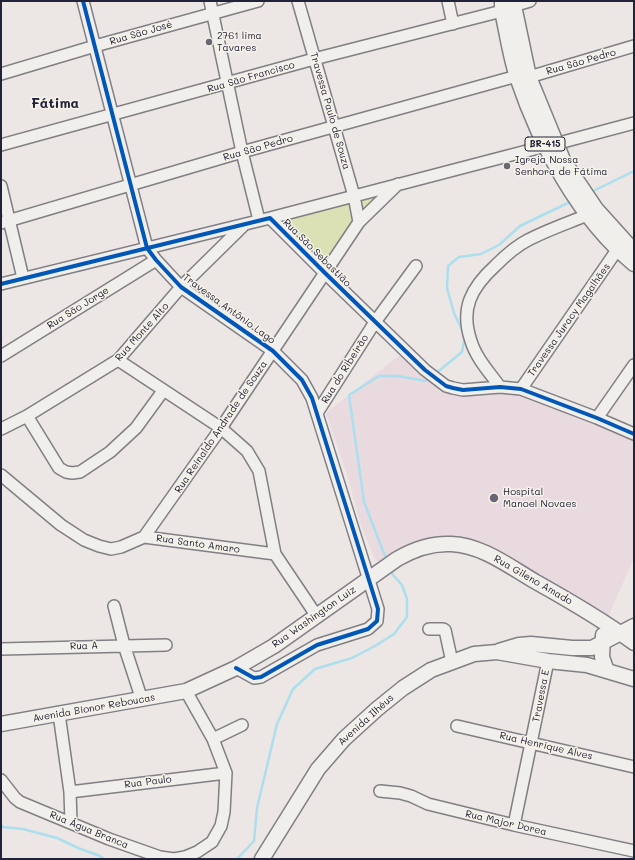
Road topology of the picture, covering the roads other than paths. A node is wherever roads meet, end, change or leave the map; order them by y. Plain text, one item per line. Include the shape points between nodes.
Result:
1 (83, 1) edge
2 (210, 1) edge
3 (258, 1) edge
4 (298, 1) edge
5 (448, 1) edge
6 (530, 1) edge
7 (507, 5) edge
8 (213, 13) junction
9 (453, 24) junction
10 (95, 46) junction
11 (634, 46) edge
12 (314, 59) junction
13 (1, 74) edge
14 (523, 76) junction
15 (228, 84) junction
16 (114, 115) junction
17 (634, 123) edge
18 (334, 127) junction
19 (1, 145) edge
20 (551, 145) junction
21 (242, 152) junction
22 (398, 184) junction
23 (130, 185) junction
24 (1, 186) edge
25 (354, 196) junction
26 (588, 215) junction
27 (265, 219) junction
28 (6, 222) edge
29 (359, 222) junction
30 (244, 225) junction
31 (147, 248) junction
32 (617, 250) junction
33 (634, 252) edge
34 (156, 260) junction
35 (634, 264) edge
36 (416, 266) dead end
37 (325, 273) junction
38 (23, 278) junction
39 (1, 284) edge
40 (181, 286) junction
41 (375, 322) junction
42 (273, 351) junction
43 (1, 356) edge
44 (118, 360) junction
45 (634, 365) edge
46 (500, 387) junction
47 (521, 389) junction
48 (163, 391) junction
49 (317, 414) junction
50 (28, 416) junction
51 (597, 418) junction
52 (221, 428) junction
53 (1, 429) edge
54 (634, 434) edge
55 (1, 475) edge
56 (144, 537) junction
57 (441, 544) joint
58 (276, 554) junction
59 (368, 578) junction
60 (114, 606) dead end
61 (316, 615) junction
62 (600, 619) junction
63 (634, 626) edge
64 (428, 629) dead end
65 (620, 633) junction
66 (602, 642) junction
67 (634, 643) edge
68 (124, 645) junction
69 (166, 645) dead end
70 (1, 649) edge
71 (497, 652) junction
72 (548, 661) junction
73 (452, 662) junction
74 (236, 668) junction
75 (606, 671) junction
76 (634, 679) edge
77 (186, 691) junction
78 (142, 700) junction
79 (59, 714) junction
80 (1, 724) edge
81 (242, 725) dead end
82 (457, 726) dead end
83 (213, 739) junction
84 (532, 743) junction
85 (634, 767) edge
86 (226, 773) junction
87 (1, 780) edge
88 (380, 791) dead end
89 (70, 792) junction
90 (70, 822) junction
91 (514, 825) junction
92 (634, 851) edge
93 (262, 859) edge

1 - 10 street, Travessa Antônio Lago
2 - 8 street
3 - 8 street, Rua São José
4 - 12 street, Travessa Paulo de Souza
5 - 9 street
6 - 7 street, Rua São Francisco
7 - 9 street, Rua São Francisco
7 - 14 main road, BR-415
8 - 10 street, Rua São José
8 - 15 street
9 - 12 street, Rua São Francisco
10 - 13 street, Rua São José
10 - 16 street, Travessa Antônio Lago
11 - 14 street, Rua São Pedro
12 - 15 street, Rua São Francisco
12 - 18 street, Travessa Paulo de Souza
14 - 18 street, Rua São Pedro
14 - 20 main road, BR-415
15 - 16 street, Rua São Francisco
15 - 21 street
16 - 19 street, Rua São Francisco
16 - 23 street, Travessa Antônio Lago
17 - 20 street
18 - 21 street, Rua São Pedro
18 - 25 street, Travessa Paulo de Souza
20 - 22 street
20 - 26 main road, BR-415
20 - 33 main road, BR-415 via 596,210
21 - 23 street, Rua São Pedro
21 - 27 street
22 - 25 street
22 - 29 street, Rua Reinaldo Andrade de Souza
23 - 28 street, Rua São Pedro
23 - 31 street, Travessa Antônio Lago
24 - 28 street
25 - 27 street
25 - 29 street, Travessa Paulo de Souza
26 - 32 main road, BR-415
26 - 46 street via 528,240 504,256 478,283 471,295 466,314 471,342
27 - 30 street
27 - 37 street, Rua São Sebastião
28 - 38 street
29 - 37 street, Rua Reinaldo Andrade de Souza
30 - 31 street
30 - 40 street, Rua Monte Alto
31 - 34 street, Travessa Antônio Lago
31 - 38 street
32 - 35 main road, BR-415
32 - 47 street, Travessa Juracy Magalhães
34 - 40 street, Travessa Antônio Lago
34 - 43 street, Rua São Jorge
36 - 41 street, Rua do Ribeirão
37 - 41 street, Rua São Sebastião
37 - 42 street, Rua Reinaldo Andrade de Souza
38 - 39 street
40 - 42 street, Travessa Antônio Lago
40 - 44 street, Rua Monte Alto
41 - 46 street, Rua São Sebastião via 425,370 446,386 463,390
41 - 49 street, Rua do Ribeirão
42 - 49 street, Travessa Antônio Lago via 302,380
42 - 52 street, Rua Reinaldo Andrade de Souza
44 - 48 street
44 - 50 street, Rua Monte Alto
45 - 51 street
46 - 47 street, Rua São Sebastião
47 - 51 street, Rua São Sebastião
48 - 50 street via 125,440 80,472 66,472 59,468
48 - 52 street
49 - 59 street, Travessa Antônio Lago
50 - 53 street, Rua Monte Alto
51 - 54 street, Rua São Sebastião
52 - 56 street, Rua Reinaldo Andrade de Souza
52 - 58 street via 247,451 259,471
55 - 56 street, Rua Santo Amaro via 61,525 84,540 111,548 121,547
56 - 58 street, Rua Santo Amaro
57 - 59 main road, Rua Washington Luiz via 415,549
57 - 62 main road, Rua Gileno Amado via 462,545 485,552
58 - 61 street
59 - 61 main road, Rua Washington Luiz
59 - 74 street via 378,609 377,621 368,629 317,645 257,679
60 - 68 street
61 - 74 main road, Rua Washington Luiz via 274,646
62 - 65 main road, Rua Gileno Amado
62 - 66 main road
63 - 65 main road, Avenida Ilhéus
64 - 73 street via 445,630
65 - 66 main road, Avenida Ilhéus
65 - 67 main road
66 - 71 main road, Avenida Ilhéus via 592,648 531,644
66 - 75 main road via 602,657
68 - 69 street, Rua A
68 - 70 street, Rua A
68 - 78 street
71 - 72 main road, Avenida Ilhéus
71 - 73 main road, Avenida Ilhéus via 474,654
72 - 75 main road, Avenida Ilhéus via 587,665
72 - 84 street, Travessa E
73 - 93 main road, Avenida Ilhéus via 431,670 403,688 344,739 318,769
74 - 77 main road, Rua Washington Luiz
75 - 76 main road, Avenida Ilhéus
77 - 78 main road, Avenida Bionor Reboucas
77 - 83 street, Rua Água Branca
78 - 79 main road, Avenida Bionor Reboucas
79 - 80 main road, Avenida Bionor Reboucas
79 - 89 street
81 - 83 street
82 - 84 street, Rua Henrique Alves
83 - 86 street, Rua Água Branca
84 - 85 street, Rua Henrique Alves
84 - 91 street, Travessa E
86 - 89 street, Rua Paulo
86 - 90 street, Rua Água Branca via 221,826 212,842 184,857 160,857
87 - 90 street, Rua Água Branca via 20,802
88 - 91 street, Rua Major Dorea via 400,792 428,804
89 - 90 street
91 - 92 street, Rua Major Dorea

